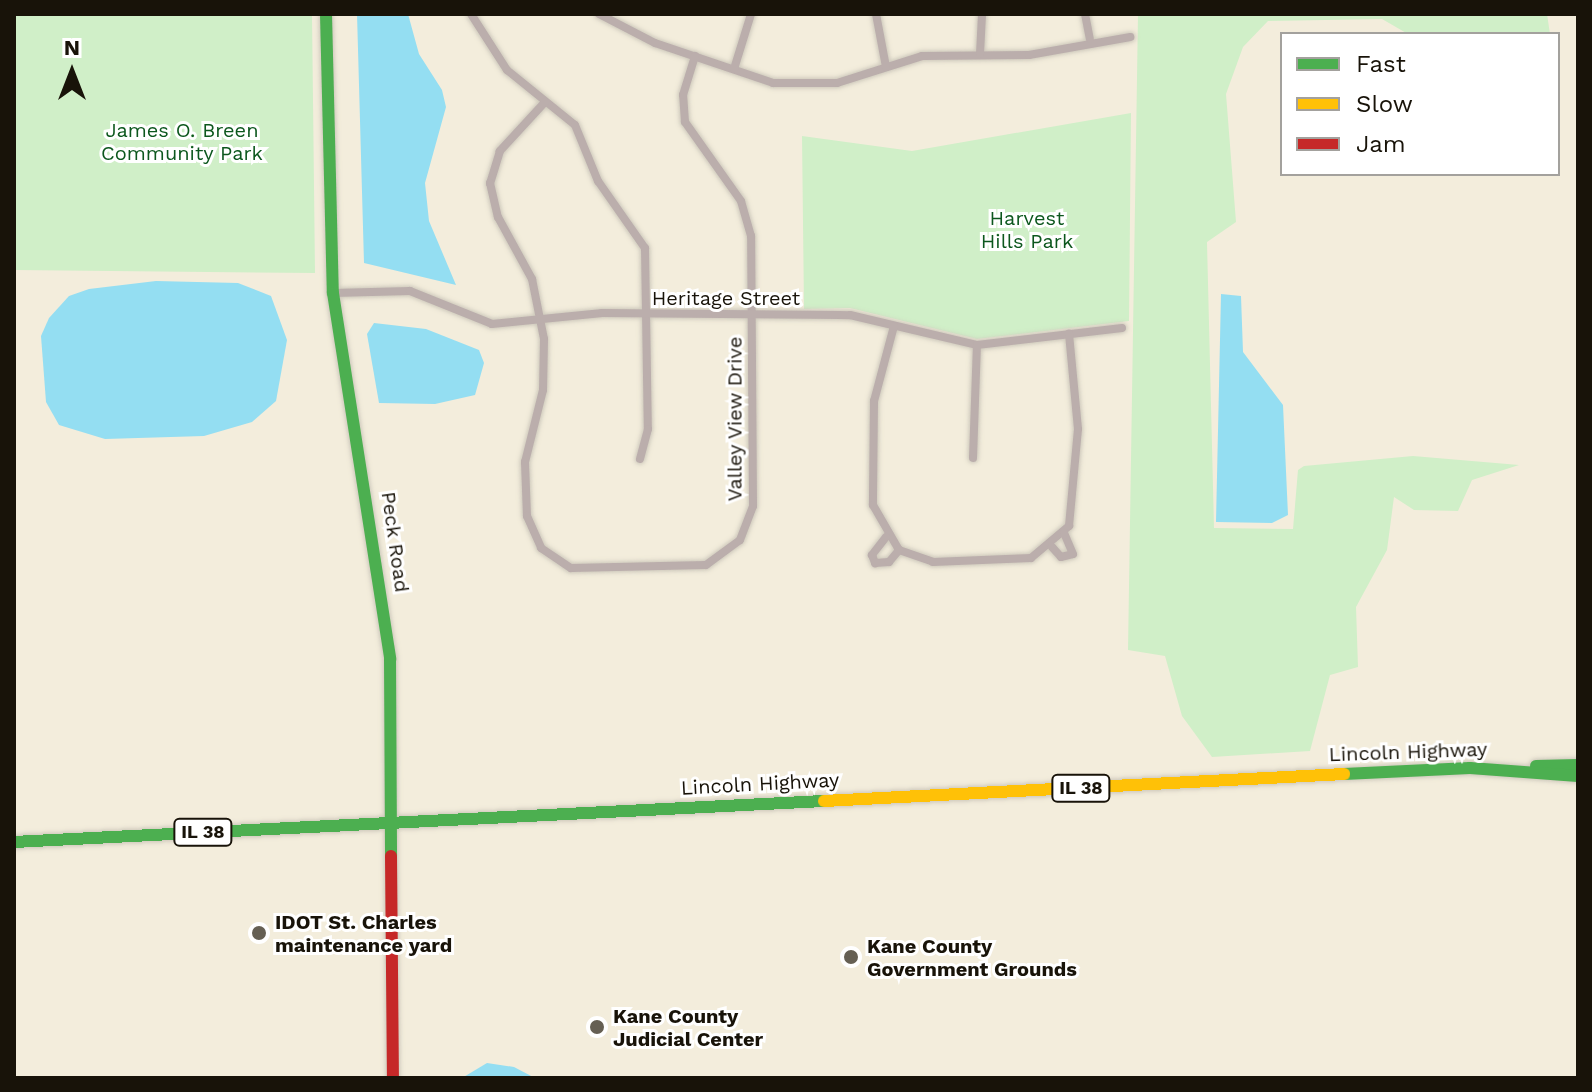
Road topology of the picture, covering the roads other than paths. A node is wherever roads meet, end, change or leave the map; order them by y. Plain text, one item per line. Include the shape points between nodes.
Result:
1 (326, 14) edge
2 (471, 14) edge
3 (599, 14) edge
4 (751, 14) edge
5 (876, 14) edge
6 (982, 14) edge
7 (1085, 14) edge
8 (1130, 37) dead end
9 (1090, 39) junction
10 (980, 54) junction
11 (695, 56) junction
12 (886, 67) junction
13 (734, 69) junction
14 (545, 102) junction
15 (333, 293) junction
16 (650, 313) junction
17 (751, 314) junction
18 (539, 321) junction
19 (894, 326) junction
20 (1122, 328) dead end
21 (1069, 333) junction
22 (977, 345) junction
23 (973, 458) dead end
24 (640, 459) dead end
25 (1064, 533) junction
26 (886, 537) junction
27 (1052, 547) junction
28 (899, 550) junction
29 (1578, 765) edge
30 (1509, 769) junction
31 (1578, 776) edge
32 (392, 823) junction
33 (14, 842) edge
34 (393, 1078) edge

1 - 15 main road, Peck Road
2 - 14 street via 490,50
3 - 11 street
4 - 13 street
5 - 12 street
6 - 10 street
7 - 9 street
8 - 9 street
9 - 10 street via 1029,55
10 - 12 street via 922,56
11 - 13 street
11 - 17 street, Valley View Drive via 683,116 748,216
12 - 13 street via 820,83 773,83
14 - 16 street via 575,125 598,181 645,248
14 - 18 street, Valley View Drive via 500,151 490,183 495,211 532,279
15 - 18 street, Heritage Street via 392,288 481,323
15 - 32 main road, Peck Road via 388,639
16 - 17 street, Heritage Street
16 - 18 street, Heritage Street
16 - 24 street via 648,429
17 - 18 street, Valley View Drive via 748,525 729,551 706,565 631,570 561,563 541,548 527,516 527,445 545,367
17 - 19 street, Heritage Street via 850,315
19 - 22 street, Heritage Street
19 - 26 street via 879,369 872,436 873,505
20 - 21 street, Heritage Street
21 - 22 street, Heritage Street
21 - 25 street via 1077,473 1075,509
22 - 23 street
25 - 27 street
25 - 27 street via 1073,554 1061,557
26 - 28 street
26 - 28 street via 872,555 875,563 889,562
27 - 28 street via 995,561 933,562
29 - 30 main road, Lincoln Highway / IL 38
30 - 31 main road, Lincoln Highway / IL 38
30 - 32 main road, Lincoln Highway / IL 38
32 - 33 main road, Lincoln Highway / IL 38
32 - 34 main road, Peck Road

